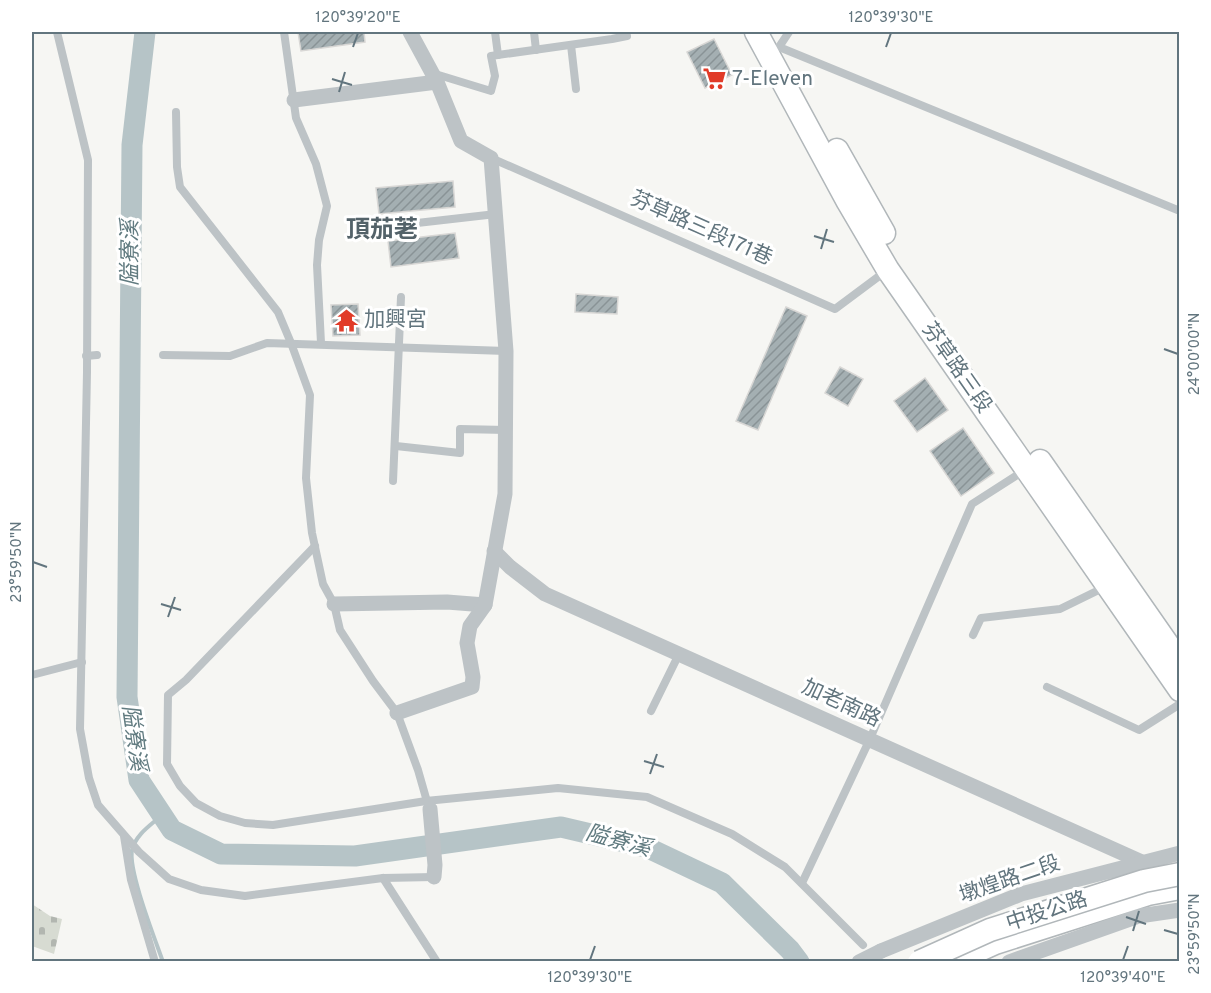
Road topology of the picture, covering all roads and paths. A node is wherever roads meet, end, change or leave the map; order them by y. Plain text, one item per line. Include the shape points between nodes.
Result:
1 (57, 32) edge
2 (284, 32) edge
3 (410, 32) edge
4 (495, 32) edge
5 (534, 32) edge
6 (627, 32) edge
7 (756, 32) edge
8 (780, 37) edge
9 (571, 45) junction
10 (536, 50) junction
11 (498, 55) junction
12 (434, 77) junction
13 (576, 89) dead end
14 (294, 100) junction
15 (176, 112) dead end
16 (491, 158) junction
17 (1179, 211) edge
18 (496, 214) junction
19 (382, 227) dead end
20 (888, 270) junction
21 (401, 297) dead end
22 (291, 343) junction
23 (321, 343) junction
24 (399, 347) junction
25 (506, 351) junction
26 (97, 355) dead end
27 (163, 355) dead end
28 (86, 356) junction
29 (506, 430) junction
30 (396, 446) junction
31 (1026, 470) junction
32 (393, 481) dead end
33 (315, 546) junction
34 (494, 551) junction
35 (1107, 586) junction
36 (334, 604) junction
37 (485, 605) junction
38 (973, 635) dead end
39 (679, 654) junction
40 (82, 662) junction
41 (1179, 662) edge
42 (32, 675) edge
43 (1047, 687) dead end
44 (1179, 690) edge
45 (1179, 704) edge
46 (651, 711) dead end
47 (397, 713) junction
48 (869, 741) junction
49 (428, 805) junction
50 (124, 834) junction
51 (1179, 854) edge
52 (1140, 862) junction
53 (435, 871) joint
54 (1179, 874) edge
55 (383, 878) junction
56 (1179, 879) edge
57 (802, 883) junction
58 (1179, 888) edge
59 (1179, 910) edge
60 (863, 945) dead end
61 (155, 962) edge
62 (437, 962) edge
63 (859, 962) edge
64 (919, 962) edge
65 (953, 962) edge
66 (1009, 962) edge

1 - 28 lane via 88,160
2 - 14 lane
3 - 12 street
4 - 11 lane
5 - 10 lane
6 - 9 lane via 627,36
7 - 20 main road, 芬草路三段
8 - 17 lane
8 - 41 main road, 芬草路三段 via 895,252
9 - 10 lane
9 - 13 lane
10 - 11 lane
11 - 12 lane via 491,56 495,76 491,91
12 - 14 street
12 - 16 street via 461,141
14 - 23 lane via 296,118 316,164 327,206 317,265
15 - 22 lane via 180,187 278,312
16 - 18 street
16 - 20 lane, 芬草路三段171巷 via 835,309
18 - 19 lane
18 - 25 street
20 - 31 main road, 芬草路三段
21 - 24 lane
22 - 23 lane
22 - 27 lane via 267,343 230,356
22 - 33 lane via 310,395 306,478
23 - 24 lane
24 - 25 lane
24 - 30 lane
25 - 29 street
26 - 28 lane
28 - 40 lane
29 - 30 lane via 460,429 460,453
29 - 34 street via 505,494
30 - 32 lane
31 - 35 main road, 芬草路三段
31 - 48 lane via 972,504
33 - 36 lane via 323,584
33 - 49 lane via 168,695 167,764 196,803 245,823 273,825
34 - 37 street
34 - 39 street, 加老南路 via 545,594
35 - 38 lane via 1060,609 981,618
35 - 44 main road, 芬草路三段
36 - 37 street
36 - 47 lane via 340,630
37 - 47 street via 470,626 467,643 472,687
39 - 46 lane
39 - 48 street, 加老南路
40 - 42 lane
40 - 50 lane via 80,729 89,778 99,805
43 - 45 lane via 1139,730
47 - 49 lane
48 - 52 street, 加老南路
48 - 57 lane
49 - 53 street
49 - 57 lane via 558,788 647,797 732,834 785,867
50 - 55 lane via 170,879 201,890 245,896
50 - 61 lane via 131,879
51 - 52 street, 墩煌路二段
52 - 56 street, 加老南路
52 - 63 street, 墩煌路二段, bridge via 1021,894
53 - 55 lane
54 - 64 main road, 中投公路, bridge via 1144,881 990,930
55 - 62 lane
57 - 60 lane
58 - 65 main road, 中投公路 via 1148,894 1006,940
59 - 66 street via 1139,916

